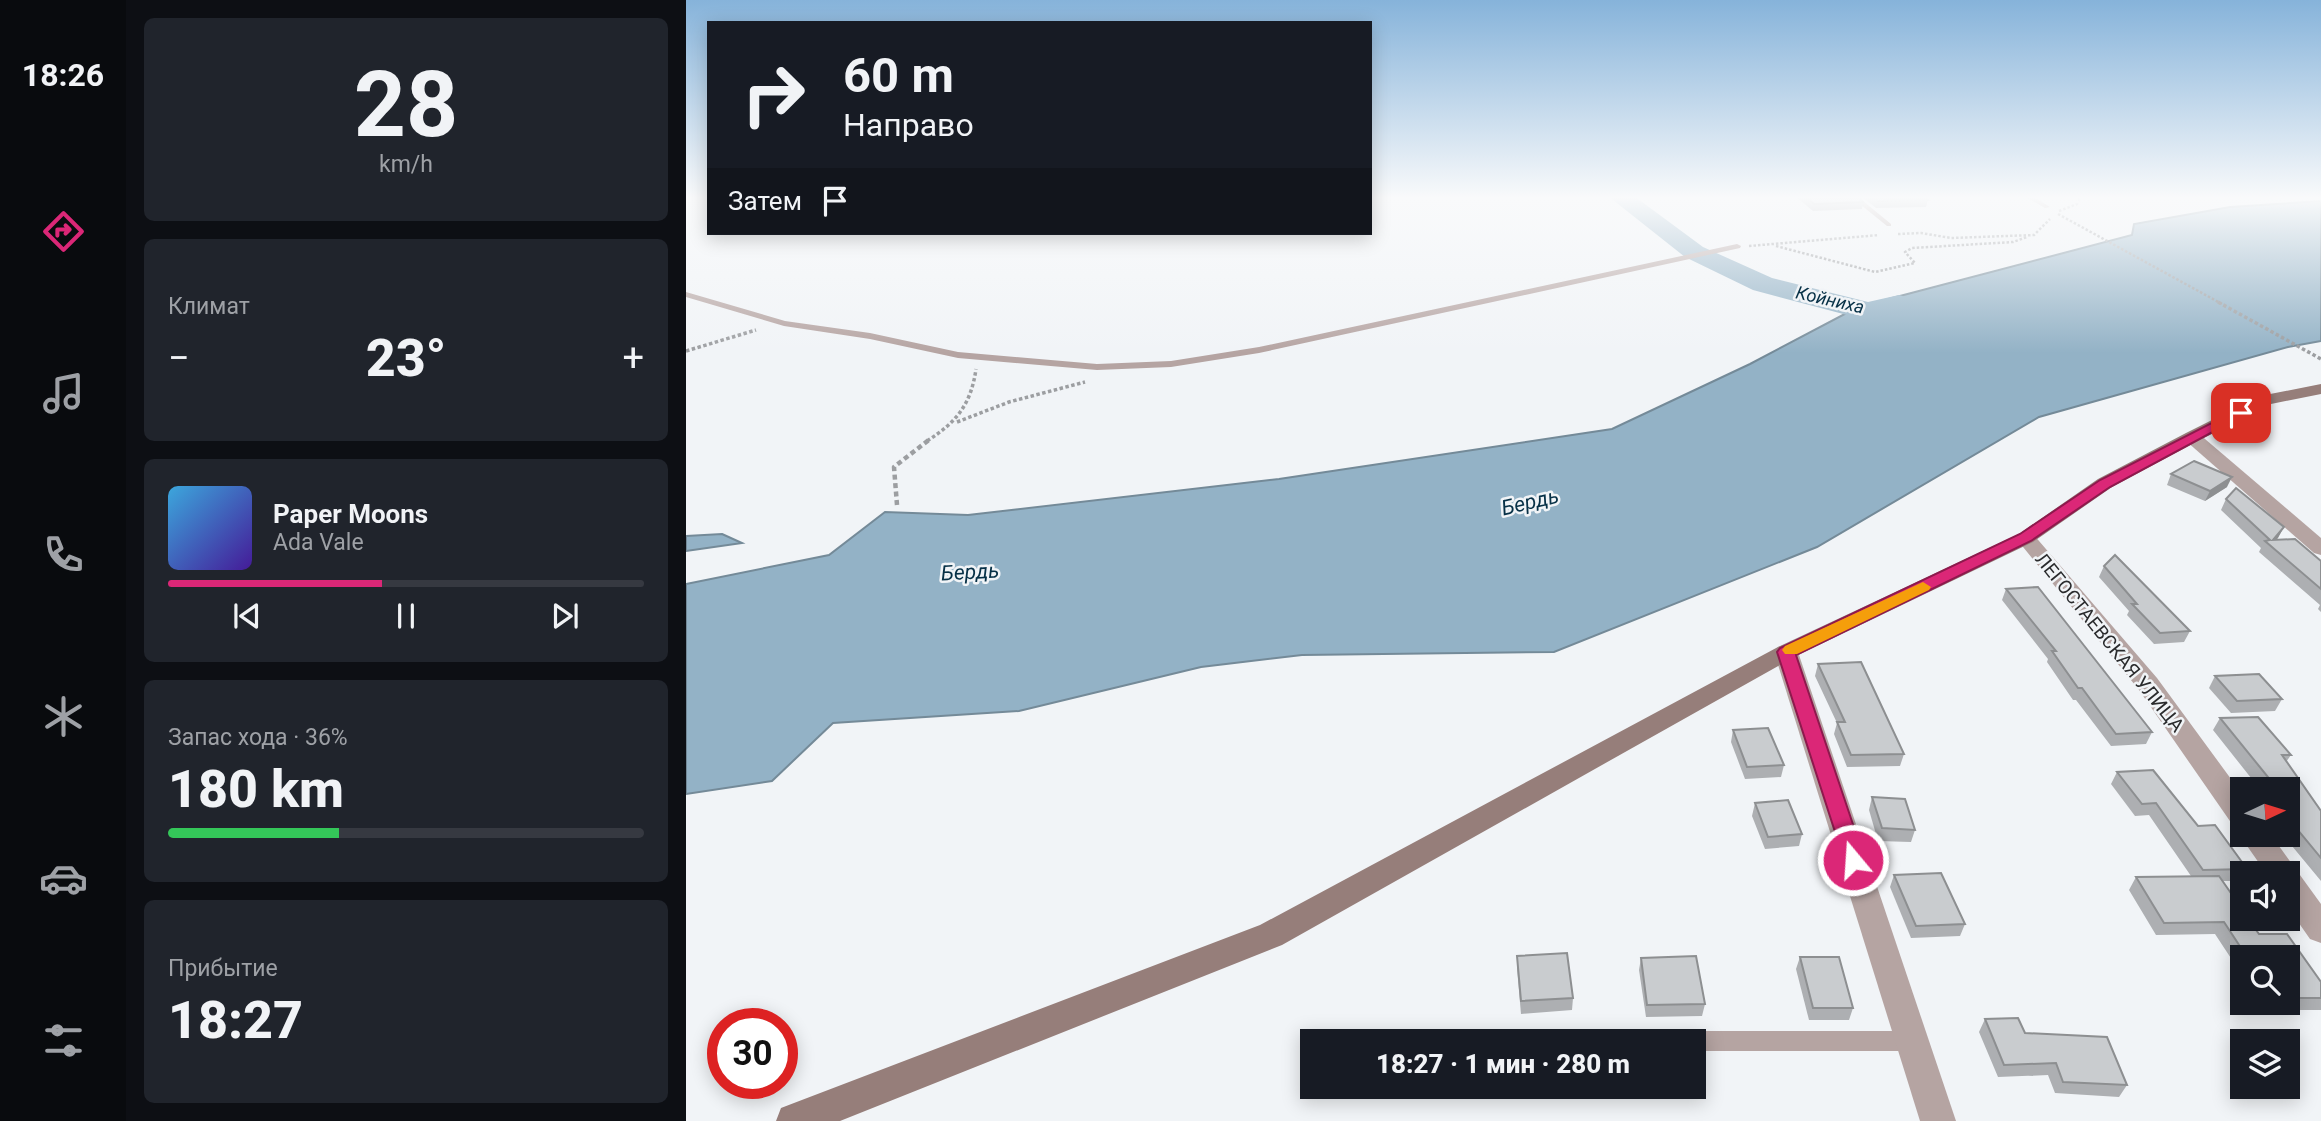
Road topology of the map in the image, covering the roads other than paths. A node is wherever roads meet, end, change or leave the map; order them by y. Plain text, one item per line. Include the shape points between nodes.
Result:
1 (1731, 248) edge
2 (686, 294) edge
3 (2321, 389) edge
4 (2192, 437) junction
5 (2026, 538) junction
6 (2321, 549) edge
7 (1786, 652) junction
8 (2230, 799) edge
9 (2300, 899) edge
10 (2321, 929) edge
11 (1706, 1041) edge
12 (1912, 1041) junction
13 (793, 1121) edge
14 (1938, 1121) edge

1 - 2 lane via 1271,347 1171,364 1097,367 958,355 784,323
3 - 4 street via 2266,400
4 - 5 street via 2105,484
4 - 6 street
5 - 7 street
5 - 8 street, ЛЕГОСТАЕВСКАЯ УЛИЦА via 2148,684
7 - 12 street
7 - 13 street via 1271,935
9 - 10 street
11 - 12 lane
12 - 14 street

